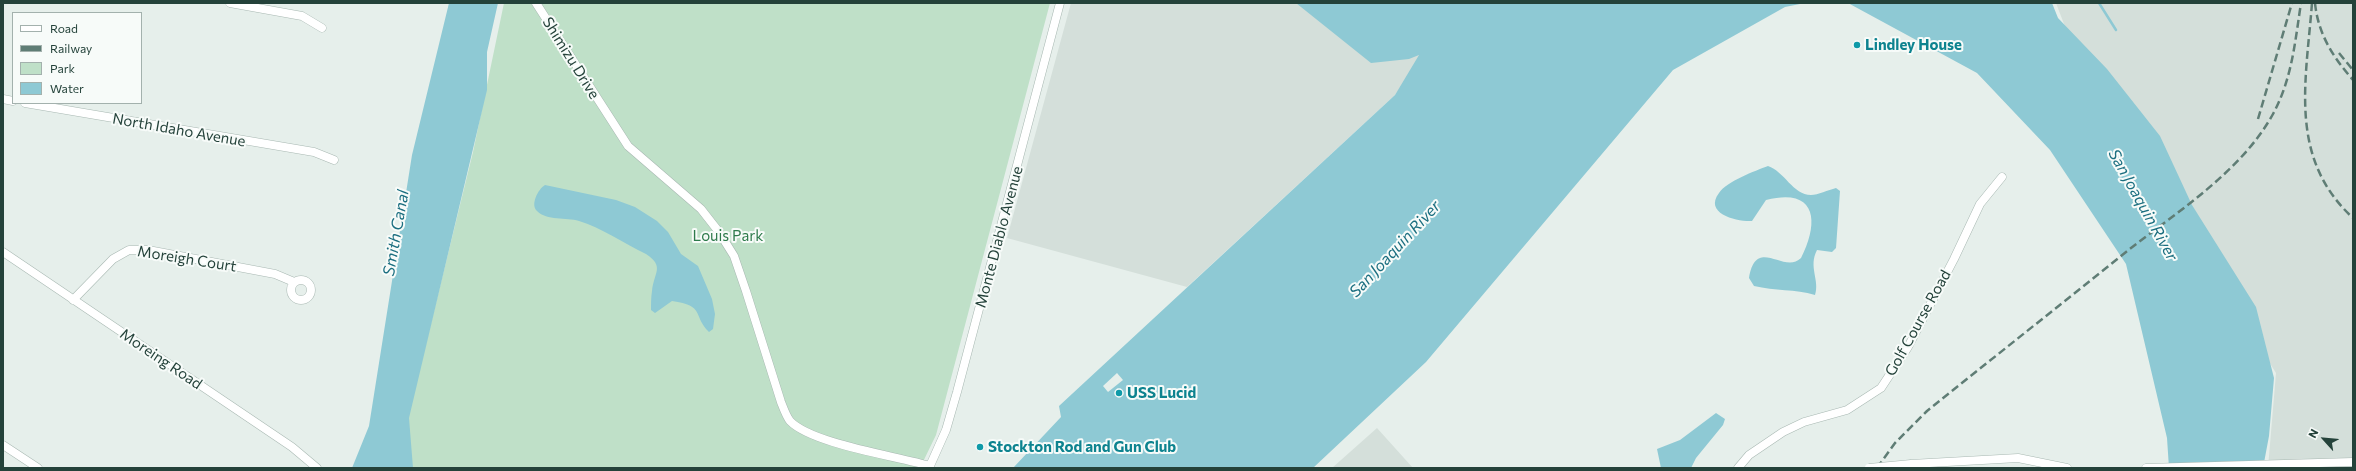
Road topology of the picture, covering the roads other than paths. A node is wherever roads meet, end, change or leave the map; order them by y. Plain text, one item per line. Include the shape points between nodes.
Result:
1 (230, 3) edge
2 (536, 3) edge
3 (1060, 3) edge
4 (322, 28) dead end
5 (31, 104) edge
6 (334, 160) dead end
7 (2002, 177) dead end
8 (3, 252) edge
9 (294, 282) dead end
10 (73, 300) junction
11 (3, 445) edge
12 (2353, 462) edge
13 (929, 467) edge
14 (38, 468) edge
15 (317, 468) edge
16 (1738, 468) edge
17 (1869, 468) edge
18 (2067, 468) edge
19 (2146, 468) edge

1 - 4 street via 302,16
2 - 13 street, Shimizu Drive via 628,146 701,209 734,256 778,394 789,420 801,430 822,439
3 - 13 street, Monte Diablo Avenue via 957,392 946,430
5 - 6 street, North Idaho Avenue via 314,152
7 - 16 street, Golf Course Road via 1982,200 1915,334 1881,388 1847,410 1804,422 1783,432 1749,455
8 - 10 street, Moreing Road
9 - 10 street, Moreigh Court via 275,274 148,250 129,250 113,259
10 - 15 street, Moreing Road via 292,447
11 - 14 street
12 - 19 street
17 - 18 street, bridge via 2018,458

